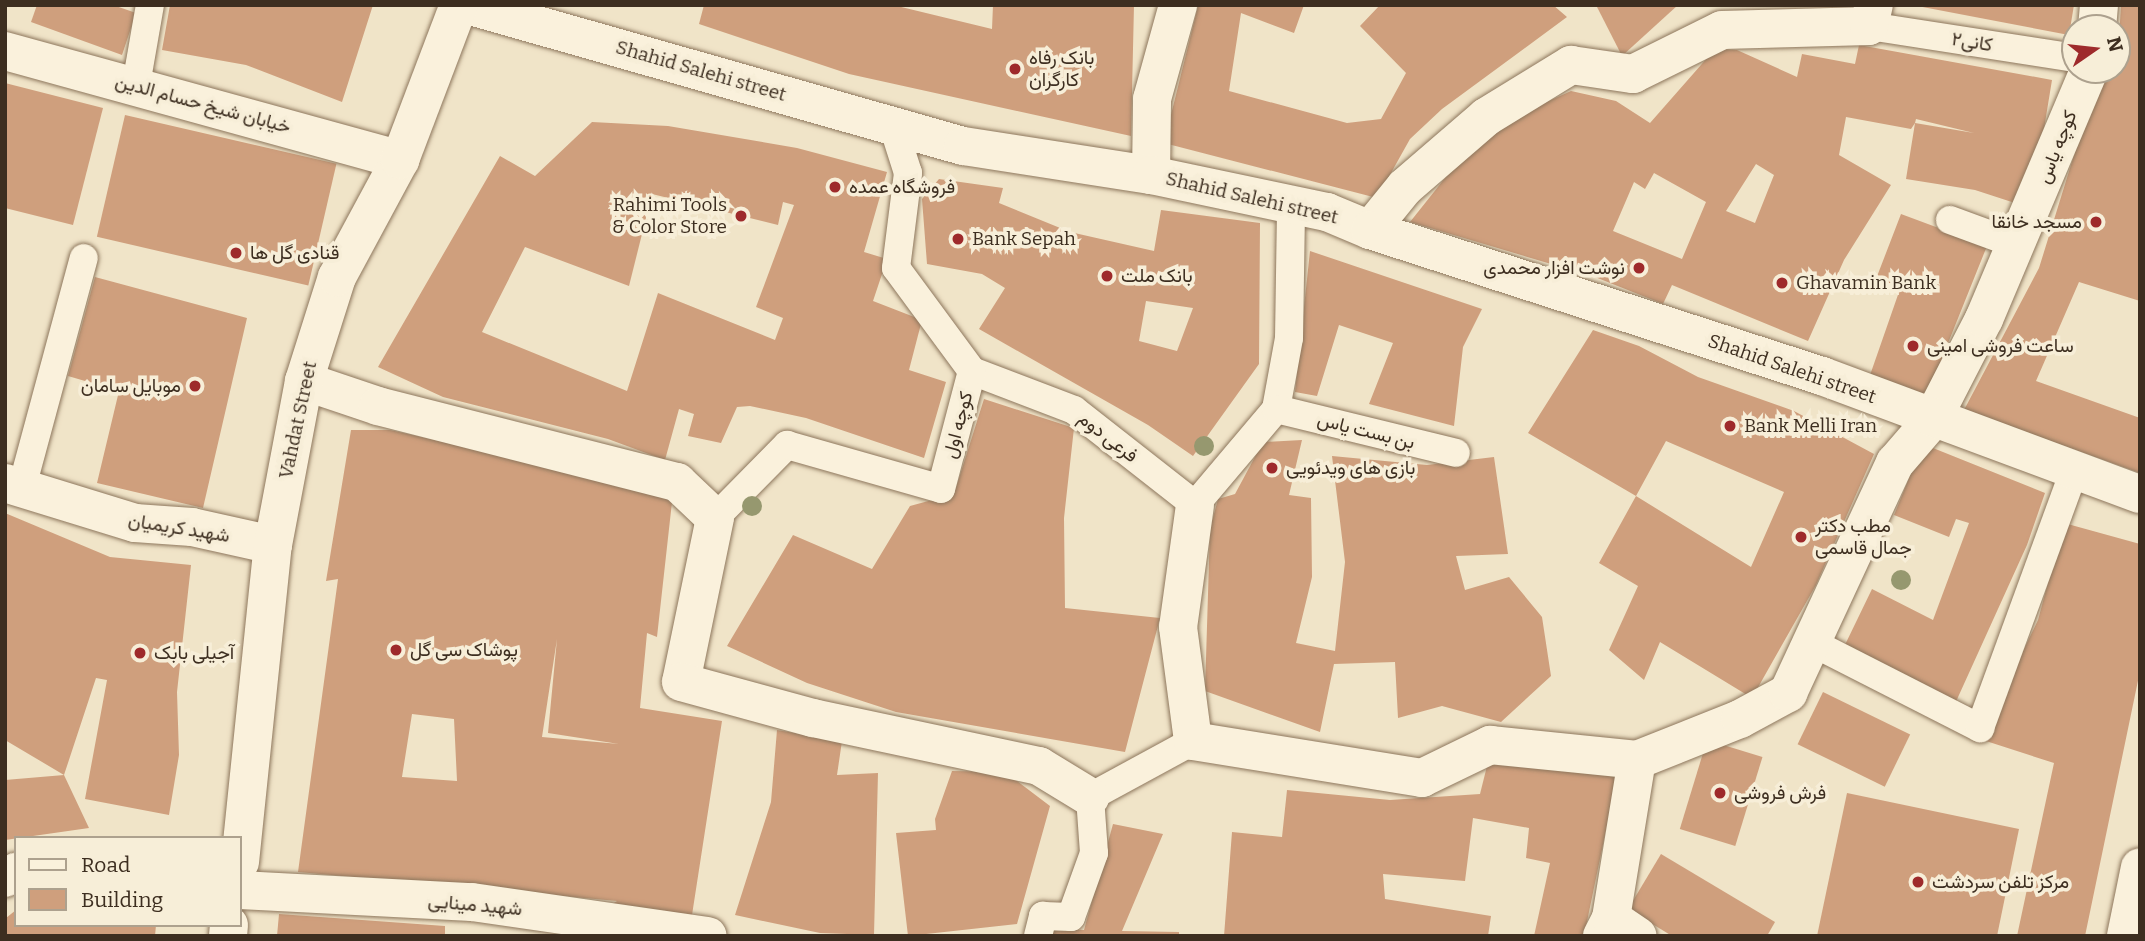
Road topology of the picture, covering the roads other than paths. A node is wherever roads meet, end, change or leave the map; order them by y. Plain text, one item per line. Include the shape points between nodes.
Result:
1 (150, 5) edge
2 (459, 5) edge
3 (467, 5) edge
4 (1178, 5) edge
5 (1871, 16) edge
6 (5, 51) edge
7 (2061, 55) edge
8 (2083, 84) edge
9 (136, 85) junction
10 (893, 126) junction
11 (400, 160) junction
12 (1151, 175) junction
13 (1291, 204) junction
14 (1950, 220) dead end
15 (1370, 230) junction
16 (2022, 234) junction
17 (84, 258) dead end
18 (972, 371) junction
19 (303, 381) junction
20 (1276, 409) junction
21 (1932, 420) junction
22 (1456, 453) dead end
23 (2074, 471) junction
24 (14, 485) edge
25 (2140, 494) edge
26 (1195, 505) junction
27 (715, 518) junction
28 (273, 545) junction
29 (1811, 642) junction
30 (1193, 741) junction
31 (1637, 760) junction
32 (1090, 797) junction
33 (242, 844) edge
34 (2140, 867) edge
35 (242, 890) edge
36 (1617, 930) edge
37 (708, 936) edge
38 (1038, 936) edge
39 (2126, 936) edge

1 - 9 lane
2 - 11 street, Vahdat Street
3 - 10 street, Shahid Salehi street
4 - 12 street via 1152,99
5 - 7 lane, کانی۲
5 - 15 street via 1722,30 1633,74 1571,65 1486,117 1405,187
6 - 9 street, خیابان شیخ حسام الدین
8 - 16 street, کوچه یاس
9 - 11 street, خیابان شیخ حسام الدین
10 - 12 street, Shahid Salehi street via 964,146
10 - 18 lane, کوچه اول via 908,173 896,268
11 - 19 street, Vahdat Street via 337,277
12 - 13 street, Shahid Salehi street
13 - 15 street, Shahid Salehi street
13 - 20 lane via 1289,338
14 - 16 lane
15 - 21 street, Shahid Salehi street via 1822,376
16 - 21 street, کوچه یاس
17 - 24 lane
18 - 26 lane, فرعی دوم via 1074,410
18 - 27 lane, کوچه اول via 941,489 787,445
19 - 27 street via 378,406 677,482
19 - 28 street, Vahdat Street
20 - 22 lane, بن بست یاس
20 - 26 lane
21 - 23 street, Shahid Salehi street
21 - 29 street, کوچه یاس via 1895,463
23 - 25 street, Shahid Salehi street
23 - 29 lane via 1980,728
24 - 28 street, شهید کریمیان via 135,523 192,527
26 - 30 street via 1178,627
27 - 32 street via 681,681 813,718 1039,766
28 - 33 street, Vahdat Street
29 - 31 street, کوچه یاس via 1788,693 1740,719
30 - 31 street via 1422,778 1490,745
30 - 32 lane
31 - 36 street
32 - 38 lane via 1094,853 1070,917 1043,916
34 - 39 street
35 - 37 street, شهید مینایی via 472,902

